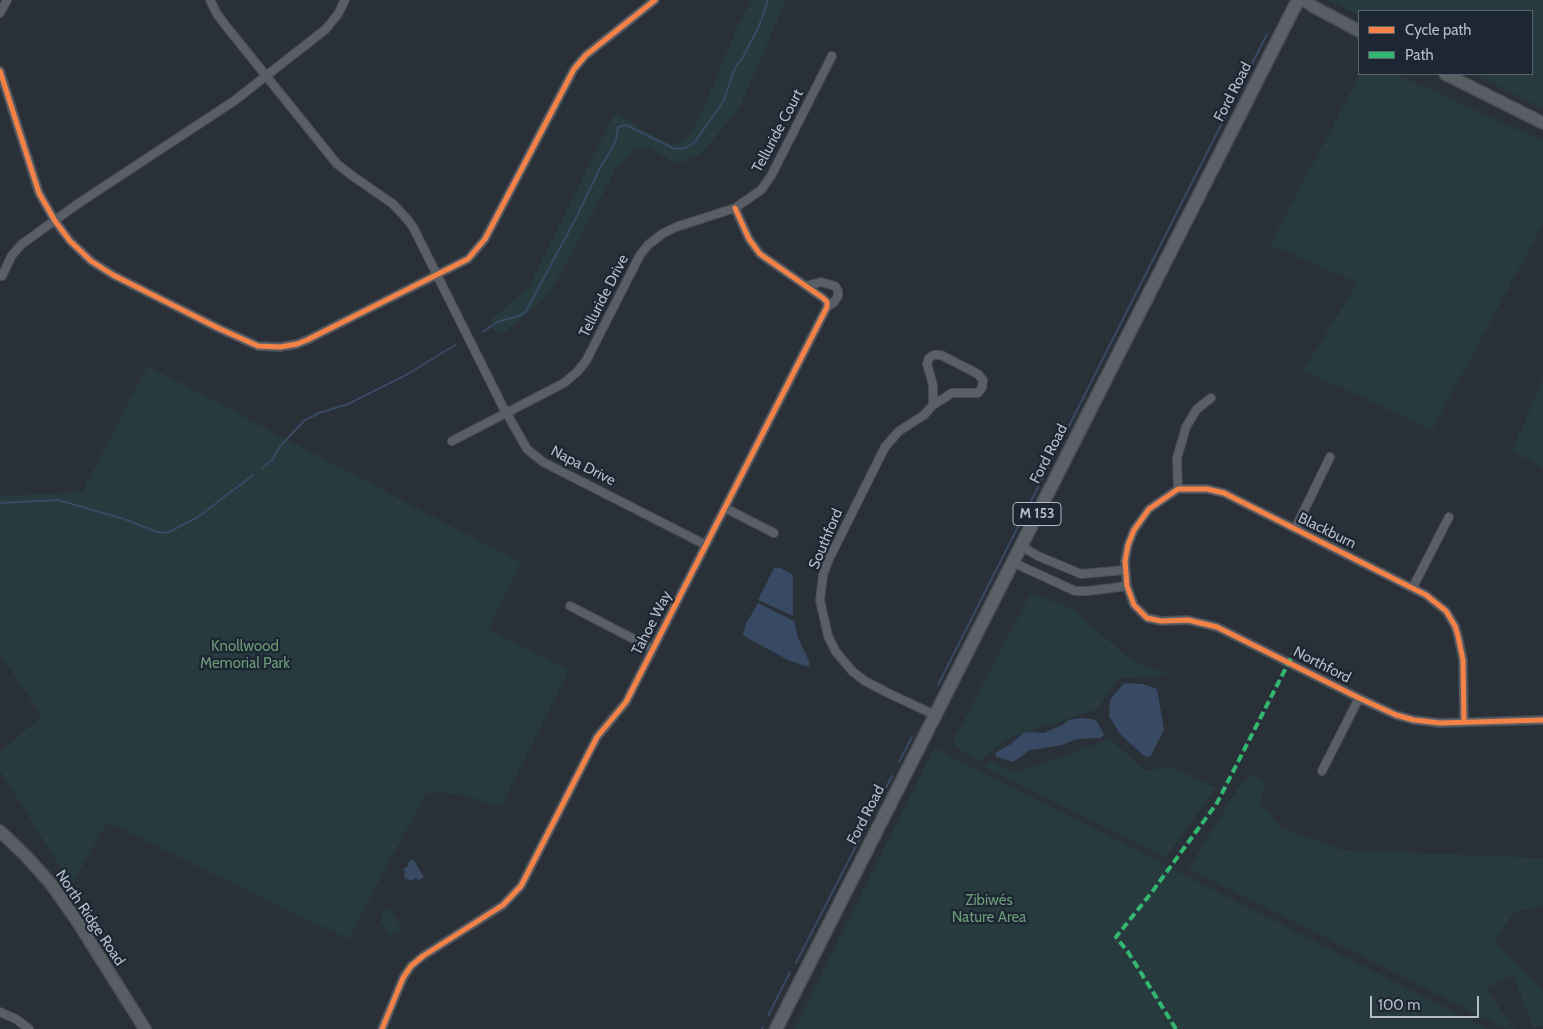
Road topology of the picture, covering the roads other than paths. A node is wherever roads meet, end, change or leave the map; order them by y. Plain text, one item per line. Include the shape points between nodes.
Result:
1 (7, 0) edge
2 (210, 0) edge
3 (345, 0) edge
4 (654, 0) edge
5 (1298, 0) edge
6 (1304, 0) edge
7 (0, 13) edge
8 (1358, 30) edge
9 (832, 56) dead end
10 (0, 71) edge
11 (1447, 75) edge
12 (267, 77) junction
13 (1543, 123) edge
14 (736, 208) junction
15 (55, 221) junction
16 (436, 275) junction
17 (2, 276) dead end
18 (806, 286) junction
19 (827, 307) junction
20 (1211, 398) dead end
21 (933, 405) junction
22 (506, 413) junction
23 (452, 441) dead end
24 (1330, 457) dead end
25 (1178, 489) junction
26 (725, 508) junction
27 (1449, 517) dead end
28 (1295, 529) junction
29 (774, 533) dead end
30 (706, 545) junction
31 (1021, 546) junction
32 (1012, 562) junction
33 (1125, 570) junction
34 (1127, 586) junction
35 (1413, 587) junction
36 (570, 606) dead end
37 (653, 648) junction
38 (1359, 698) junction
39 (935, 715) junction
40 (1543, 720) edge
41 (1464, 722) junction
42 (1322, 770) dead end
43 (0, 831) edge
44 (0, 1012) edge
45 (29, 1029) edge
46 (144, 1029) edge
47 (382, 1029) edge
48 (776, 1029) edge

1 - 7 street
2 - 12 street, Napa Drive via 217,14
3 - 12 street via 326,29
4 - 16 street via 577,64 485,239 468,258
5 - 31 main road, Ford Road / M 153
6 - 8 street
9 - 14 street, Telluride Court via 771,176 761,190
10 - 15 street via 39,193
11 - 13 street
12 - 15 street
12 - 16 street, Napa Drive via 337,164 400,210 413,227
14 - 18 street via 749,239 760,254
14 - 22 street, Telluride Drive via 676,227 648,245 577,372 564,383
15 - 16 street via 81,253 107,271 243,340 264,346 289,346 307,340
15 - 17 street via 22,244 12,255
16 - 22 street, Napa Drive
18 - 19 street via 827,302
18 - 19 street, Tahoe Way via 821,282 835,286 838,296
19 - 26 street, Tahoe Way
20 - 25 street via 1197,409 1186,427 1177,458
21 - 21 street, Southford via 952,393 978,393 983,380 978,374 934,355 927,364 933,384
21 - 39 street, Southford via 899,431 885,447 829,559 820,600 828,636 836,652 853,672
22 - 23 street, Telluride Drive
22 - 30 street, Napa Drive via 527,449 543,462
24 - 28 street
25 - 28 street, Blackburn via 1207,489 1224,493
25 - 33 street via 1150,509 1139,522 1128,545
26 - 29 street
26 - 30 street, Tahoe Way
27 - 35 street
28 - 35 street, Blackburn
30 - 37 street, Tahoe Way
31 - 32 main road, Ford Road / M 153
31 - 33 street via 1081,574
32 - 34 street via 1075,591
32 - 39 main road, Ford Road / M 153
33 - 34 street, Northford
34 - 38 street, Northford via 1134,606 1147,618 1196,621 1217,627
35 - 41 street, Blackburn via 1446,611 1455,626 1463,660
36 - 37 street
37 - 47 street, Tahoe Way via 626,702 597,737 521,886 503,904 411,966
38 - 41 street, Northford via 1414,720
38 - 42 street
39 - 48 main road, Ford Road / M 153
40 - 41 street, Northford
43 - 46 street, North Ridge Road via 51,884
44 - 45 street

